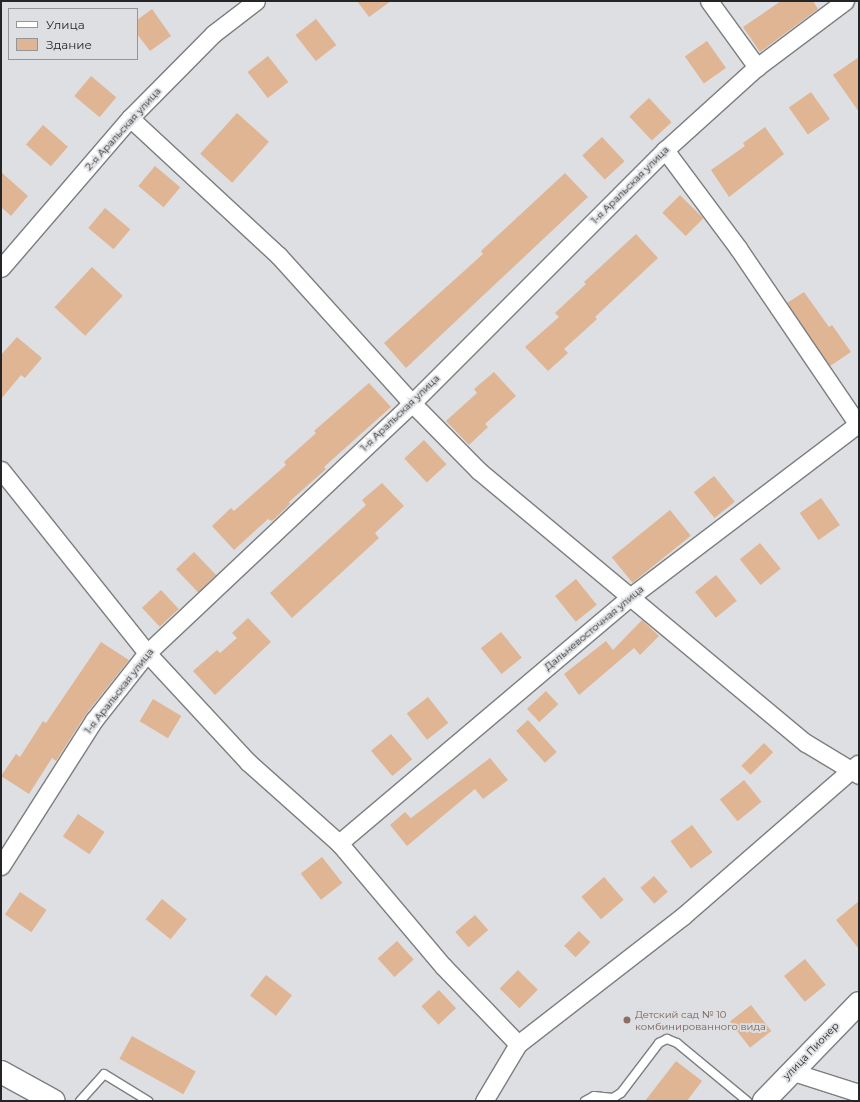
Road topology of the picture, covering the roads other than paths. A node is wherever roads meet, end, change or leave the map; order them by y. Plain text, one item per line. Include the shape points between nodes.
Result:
1 (256, 1) edge
2 (709, 1) edge
3 (844, 1) edge
4 (757, 66) junction
5 (130, 118) junction
6 (664, 150) junction
7 (1, 268) edge
8 (412, 403) junction
9 (858, 424) edge
10 (1, 470) edge
11 (630, 597) junction
12 (147, 654) junction
13 (856, 769) edge
14 (339, 843) junction
15 (1, 866) edge
16 (859, 1003) edge
17 (518, 1044) junction
18 (790, 1071) junction
19 (1, 1072) edge
20 (859, 1093) edge
21 (54, 1101) edge
22 (80, 1101) edge
23 (148, 1101) edge
24 (484, 1101) edge
25 (585, 1101) edge
26 (747, 1101) edge
27 (764, 1101) edge

1 - 5 street, 2-я Аральская улица via 213,34
2 - 4 street
3 - 4 street, 1-я Аральская улица
4 - 6 street, 1-я Аральская улица
5 - 7 street, 2-я Аральская улица
5 - 8 street via 279,256
6 - 8 street, 1-я Аральская улица
6 - 9 street via 738,248
8 - 11 street via 479,471
8 - 12 street, 1-я Аральская улица
9 - 11 street, Дальневосточная улица
10 - 12 street
11 - 13 street via 806,743
11 - 14 street, Дальневосточная улица
12 - 14 street via 248,762
12 - 15 street, 1-я Аральская улица via 94,720
13 - 17 street via 683,916
14 - 17 street via 443,966
16 - 18 street, улица Пионер
17 - 24 street
18 - 20 street
18 - 27 street, улица Пионер
19 - 21 street
22 - 23 lane via 104,1074
25 - 26 lane via 594,1096 613,1098 621,1093 659,1043 667,1039 677,1044

